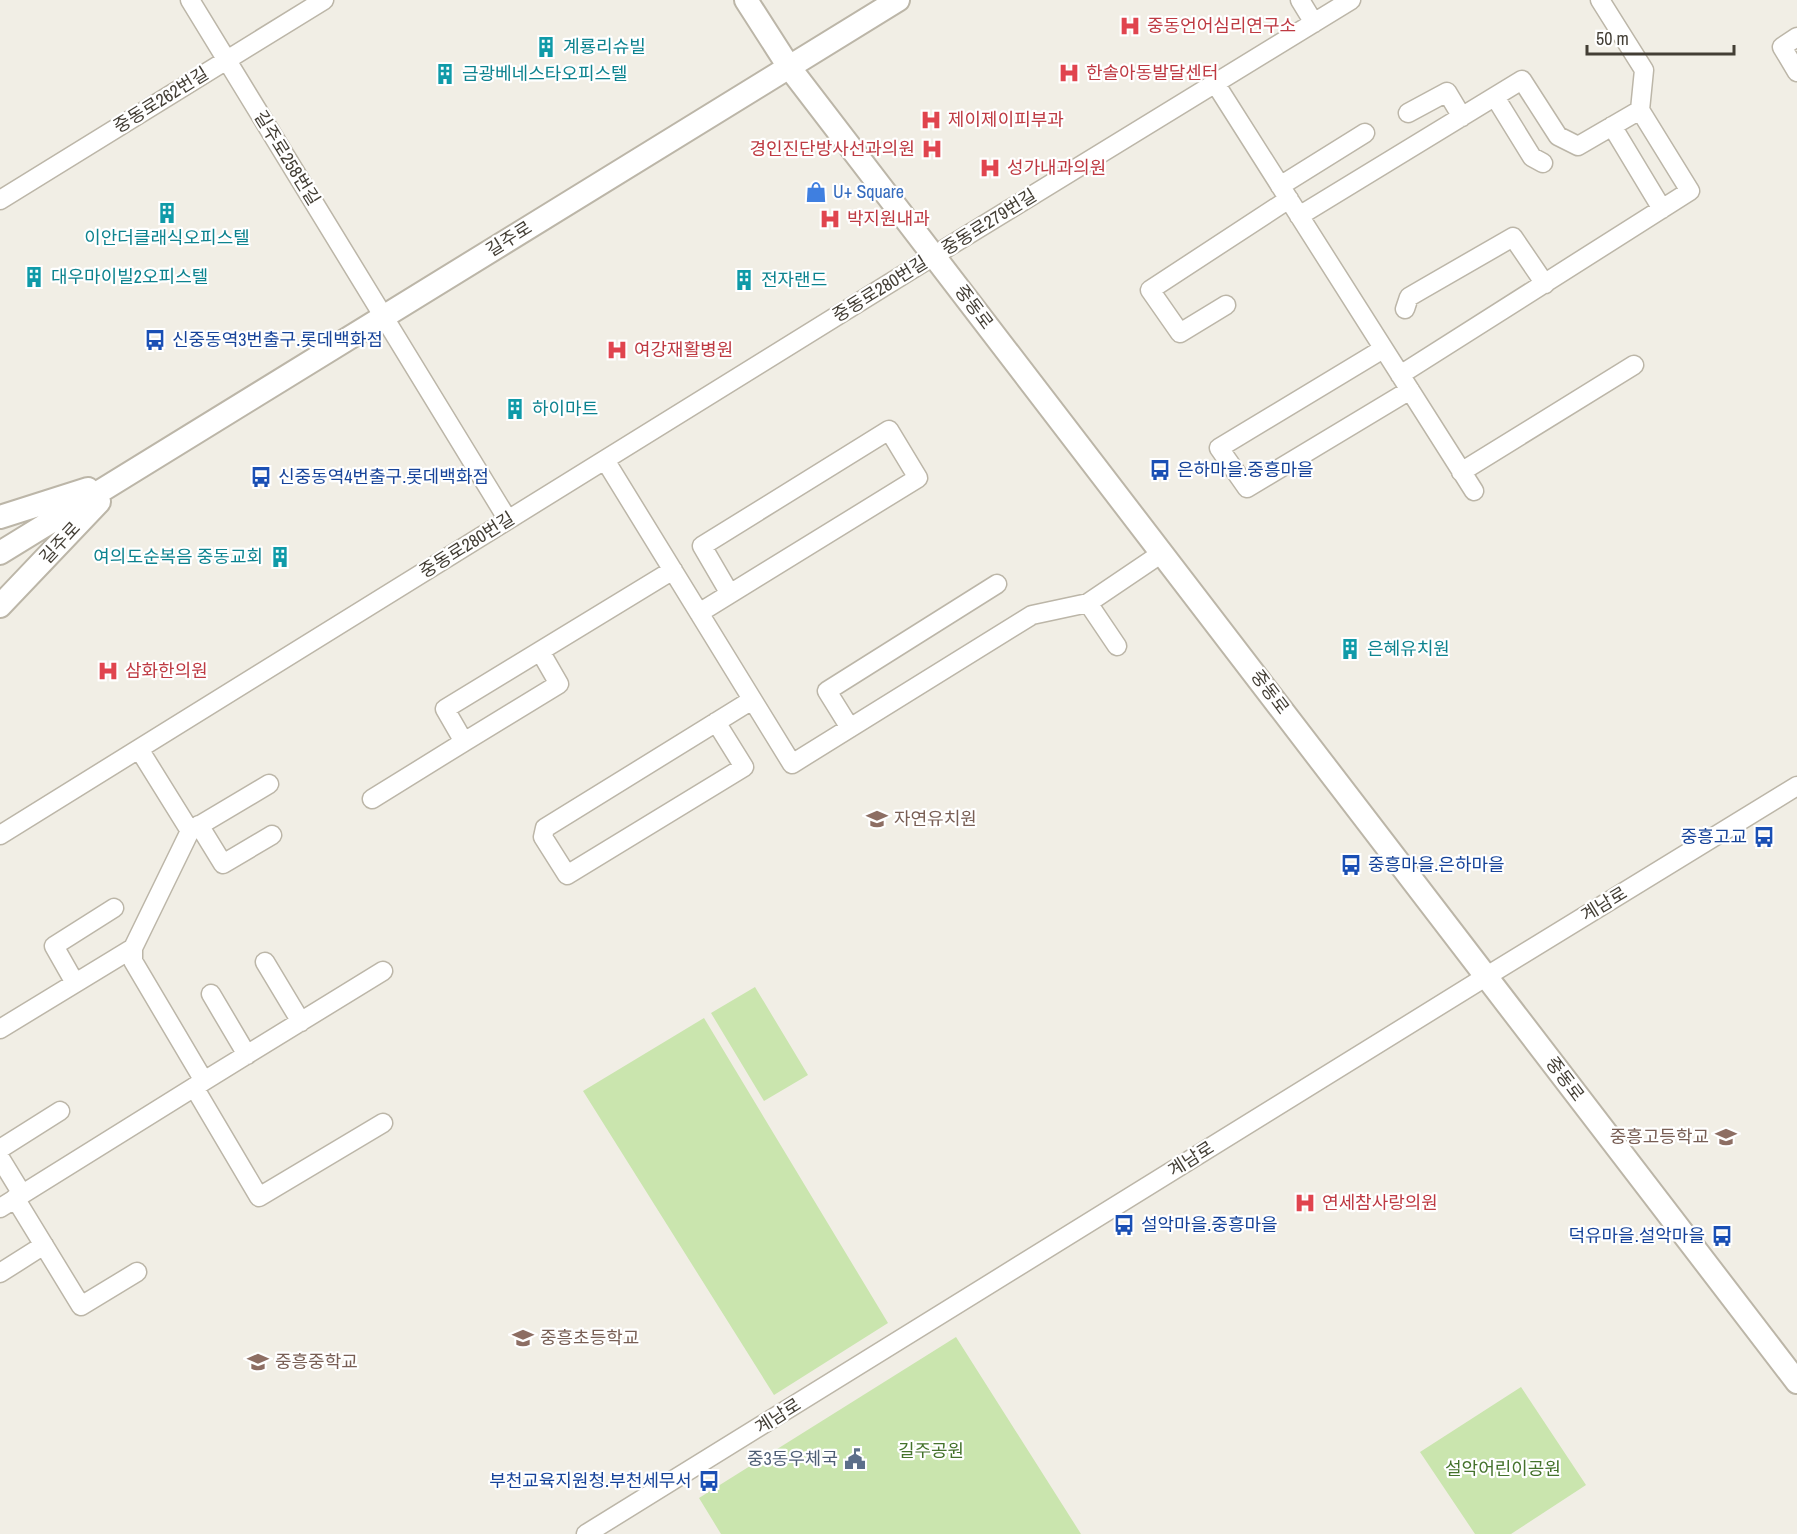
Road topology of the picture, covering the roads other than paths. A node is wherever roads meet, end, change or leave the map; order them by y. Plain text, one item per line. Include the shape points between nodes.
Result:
1 (190, 0) edge
2 (324, 0) edge
3 (746, 0) edge
4 (898, 0) edge
5 (1300, 0) edge
6 (1351, 0) edge
7 (1600, 0) edge
8 (1314, 23) junction
9 (1797, 37) edge
10 (226, 59) junction
11 (789, 67) junction
12 (1797, 72) edge
13 (1215, 83) junction
14 (1495, 97) junction
15 (1641, 110) junction
16 (1408, 113) dead end
17 (1462, 117) junction
18 (1612, 126) junction
19 (1365, 133) dead end
20 (1543, 163) dead end
21 (1285, 193) junction
22 (0, 200) edge
23 (1662, 209) junction
24 (1299, 216) junction
25 (935, 255) junction
26 (1545, 284) junction
27 (1226, 305) dead end
28 (1405, 309) dead end
29 (385, 316) junction
30 (1383, 349) junction
31 (1634, 365) dead end
32 (1405, 383) junction
33 (605, 460) junction
34 (1461, 472) junction
35 (120, 479) junction
36 (1474, 491) dead end
37 (0, 517) edge
38 (508, 519) junction
39 (0, 553) edge
40 (1162, 553) junction
41 (673, 570) junction
42 (998, 584) dead end
43 (730, 594) junction
44 (1089, 603) junction
45 (0, 606) edge
46 (699, 613) junction
47 (1117, 646) dead end
48 (540, 651) junction
49 (752, 700) junction
50 (716, 722) junction
51 (850, 728) junction
52 (464, 742) junction
53 (139, 748) junction
54 (269, 784) dead end
55 (1797, 786) edge
56 (372, 799) dead end
57 (195, 828) junction
58 (0, 835) edge
59 (272, 835) dead end
60 (114, 908) dead end
61 (133, 948) junction
62 (265, 962) dead end
63 (383, 971) dead end
64 (1486, 976) junction
65 (75, 983) junction
66 (211, 994) dead end
67 (301, 1022) junction
68 (1, 1025) edge
69 (246, 1055) junction
70 (199, 1084) junction
71 (60, 1111) dead end
72 (384, 1123) dead end
73 (0, 1149) edge
74 (0, 1158) edge
75 (12, 1200) edge
76 (44, 1245) junction
77 (137, 1272) dead end
78 (0, 1273) edge
79 (1797, 1382) edge
80 (586, 1534) edge

1 - 10 street, 길주로258번길
2 - 10 street, 중동로262번길
3 - 11 street, 중동로
4 - 11 street, 길주로
5 - 8 street
6 - 8 street, 중동로279번길
7 - 15 street via 1644,70
8 - 13 street, 중동로279번길
9 - 12 street via 1782,47
10 - 22 street, 중동로262번길
10 - 29 street, 길주로258번길
11 - 25 street, 중동로
11 - 29 street, 길주로
13 - 21 street
13 - 25 street, 중동로279번길
14 - 17 street
14 - 18 street via 1522,80 1558,135 1578,146
14 - 20 street via 1532,157
15 - 18 street
15 - 23 street via 1690,191
16 - 17 street via 1447,92
17 - 24 street
18 - 23 street
19 - 21 street
21 - 24 street
21 - 27 street via 1150,290 1180,333
23 - 26 street
24 - 30 street
25 - 33 street, 중동로280번길
25 - 40 street, 중동로
26 - 28 street via 1513,237 1409,297
26 - 32 street
29 - 35 street, 길주로
29 - 38 street, 길주로258번길
30 - 32 street
30 - 32 street via 1219,448 1247,489
31 - 34 street
32 - 34 street
33 - 38 street, 중동로280번길
33 - 41 street
34 - 36 street
35 - 37 street, 길주로
35 - 39 street, 길주로
35 - 45 street, 길주로
38 - 53 street, 중동로280번길
40 - 44 street
40 - 64 street, 중동로
41 - 46 street
41 - 48 street
42 - 51 street via 827,691
43 - 43 street via 918,478 888,430 702,546
43 - 46 street
44 - 47 street
44 - 51 street via 1032,615
46 - 49 street
48 - 52 street via 445,709
48 - 52 street via 559,684
49 - 50 street
49 - 51 street via 792,764
50 - 50 street via 545,828 543,837 567,875 744,767
52 - 56 street
53 - 57 street
53 - 58 street, 중동로280번길
54 - 57 street
55 - 64 street, 계남로
57 - 59 street via 223,864
57 - 61 street
60 - 65 street via 54,946
61 - 65 street
61 - 70 street via 133,961
62 - 67 street
63 - 67 street
64 - 79 street, 중동로
64 - 80 street, 계남로
65 - 68 street
66 - 69 street
67 - 69 street
69 - 70 street
70 - 72 street via 259,1197
70 - 75 street
71 - 73 street
74 - 75 street
75 - 76 street
76 - 77 street via 81,1306
76 - 78 street

